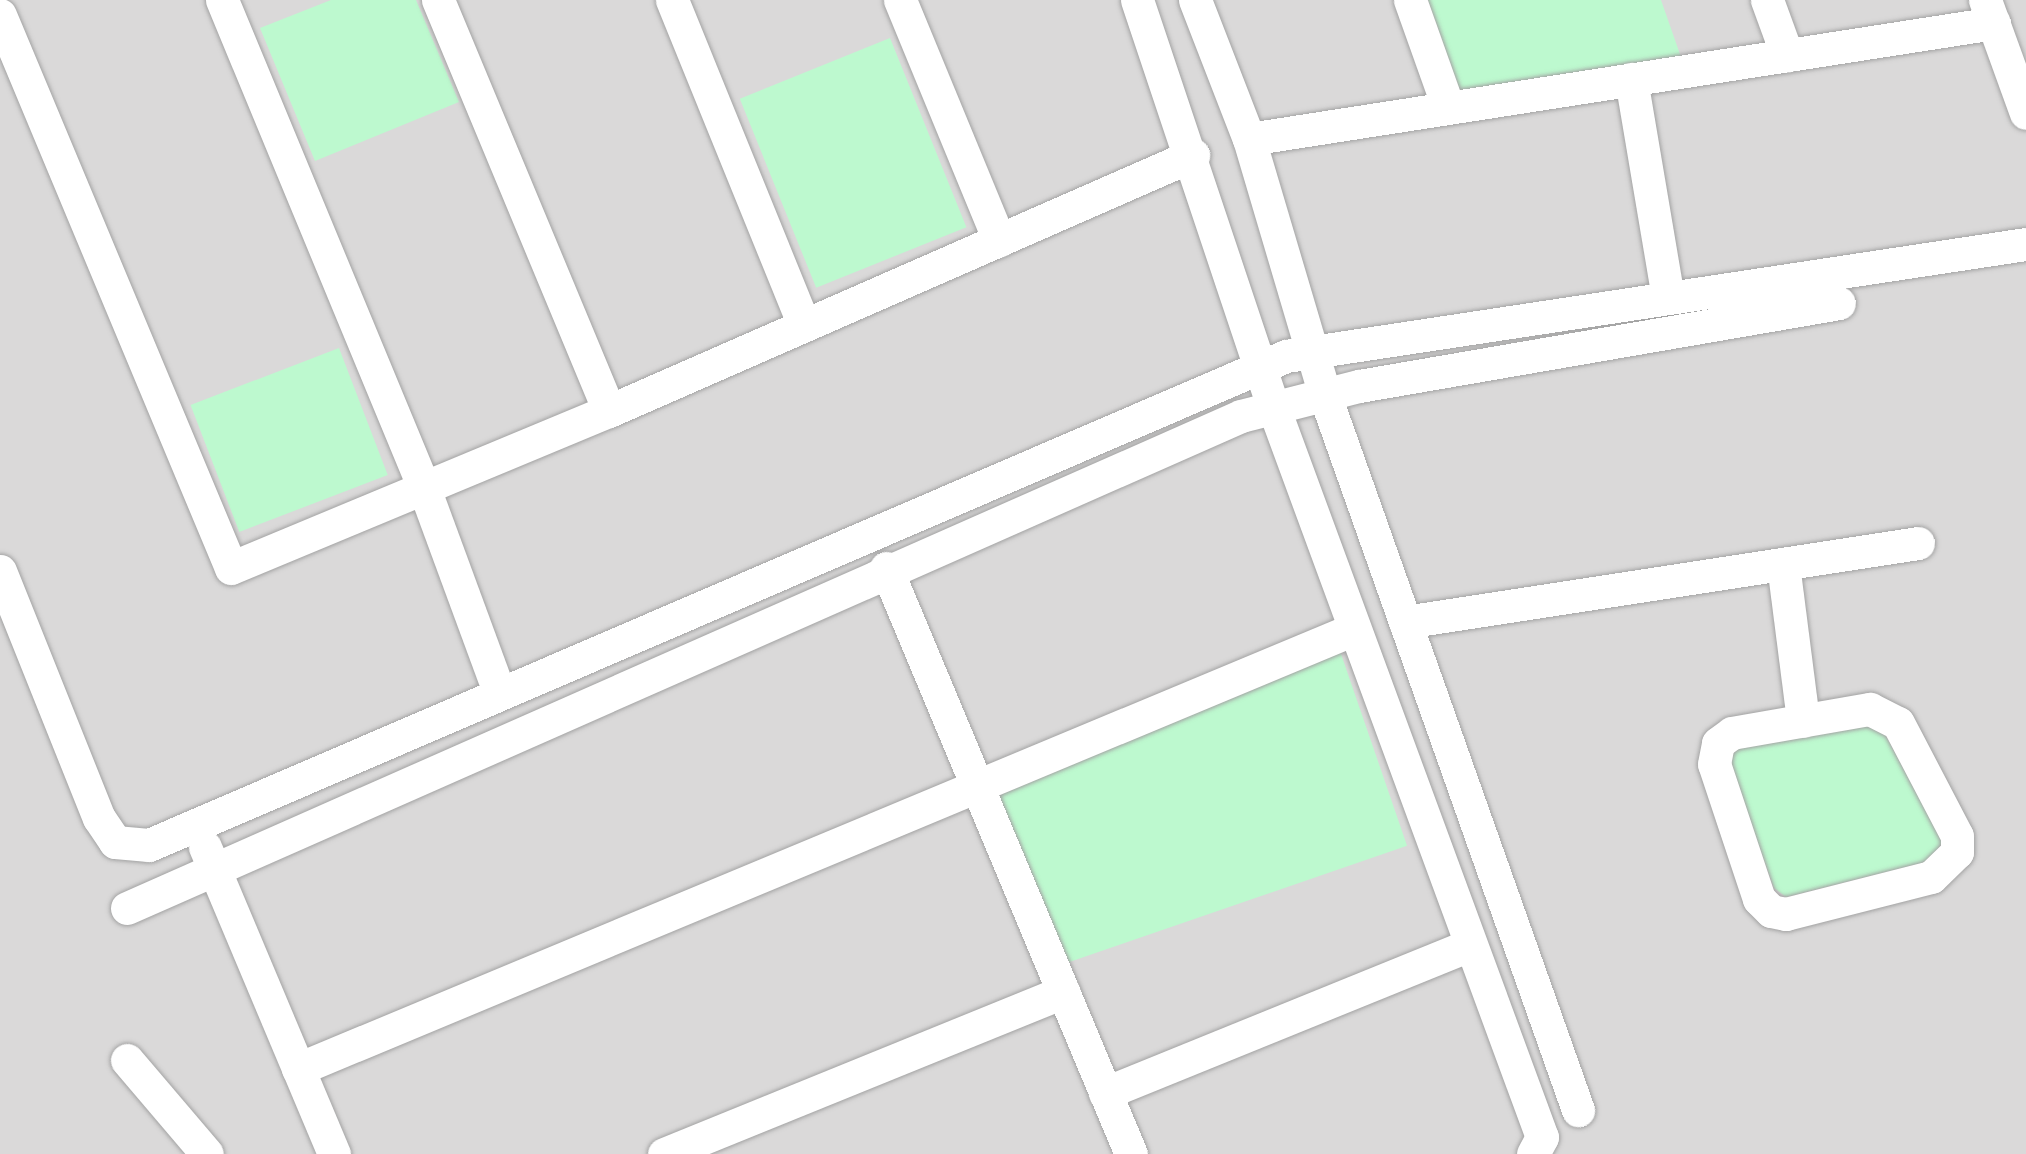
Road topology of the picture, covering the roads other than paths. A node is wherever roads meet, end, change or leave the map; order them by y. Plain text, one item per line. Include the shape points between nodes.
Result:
1 (222, 0) edge
2 (438, 0) edge
3 (672, 0) edge
4 (900, 0) edge
5 (1137, 0) edge
6 (1194, 0) edge
7 (1410, 0) edge
8 (1767, 0) edge
9 (1990, 11) edge
10 (0, 15) edge
11 (1787, 55) junction
12 (1631, 79) junction
13 (1448, 108) junction
14 (2026, 112) edge
15 (1249, 139) junction
16 (1193, 155) junction
17 (999, 240) junction
18 (2026, 244) edge
19 (1668, 297) junction
20 (1839, 303) dead end
21 (804, 325) junction
22 (1312, 349) junction
23 (1261, 365) junction
24 (1324, 393) junction
25 (1273, 406) junction
26 (609, 411) junction
27 (424, 488) junction
28 (1918, 543) dead end
29 (1783, 564) junction
30 (886, 568) junction
31 (0, 572) edge
32 (1405, 622) junction
33 (1354, 629) junction
34 (499, 692) junction
35 (1803, 721) junction
36 (976, 784) junction
37 (196, 826) junction
38 (213, 867) junction
39 (127, 908) dead end
40 (1469, 945) junction
41 (1063, 992) junction
42 (127, 1060) dead end
43 (298, 1069) junction
44 (1105, 1093) junction
45 (1578, 1110) dead end
46 (207, 1154) edge
47 (334, 1154) edge
48 (664, 1154) edge
49 (1131, 1154) edge
50 (1533, 1154) edge

1 - 27 street
2 - 26 street
3 - 21 street
4 - 17 street
5 - 16 street
6 - 15 street
7 - 13 street
8 - 11 street
9 - 11 street
9 - 14 street
10 - 27 street via 231,568
11 - 12 street
12 - 13 street
12 - 19 street
13 - 15 street
15 - 22 street
16 - 17 street
16 - 23 street
17 - 21 street
18 - 19 street
19 - 22 street
20 - 24 street
21 - 26 street
22 - 23 street
22 - 24 street
23 - 25 street
23 - 34 street
24 - 25 street
24 - 32 street
25 - 30 street
25 - 33 street
26 - 27 street
27 - 34 street
28 - 29 street
29 - 32 street
29 - 35 street
30 - 36 street
30 - 38 street
31 - 37 street via 81,775 115,842 149,845
32 - 45 street
33 - 36 street
33 - 40 street
34 - 37 street
35 - 35 street via 1870,709 1898,723 1957,836 1957,852 1946,867 1931,878 1786,914 1772,911 1759,898 1714,764 1718,743 1732,733
36 - 41 street
36 - 43 street
37 - 38 street
38 - 39 street
38 - 43 street
40 - 44 street
40 - 50 street via 1542,1137
41 - 44 street
41 - 48 street
42 - 46 street
43 - 47 street
44 - 49 street

